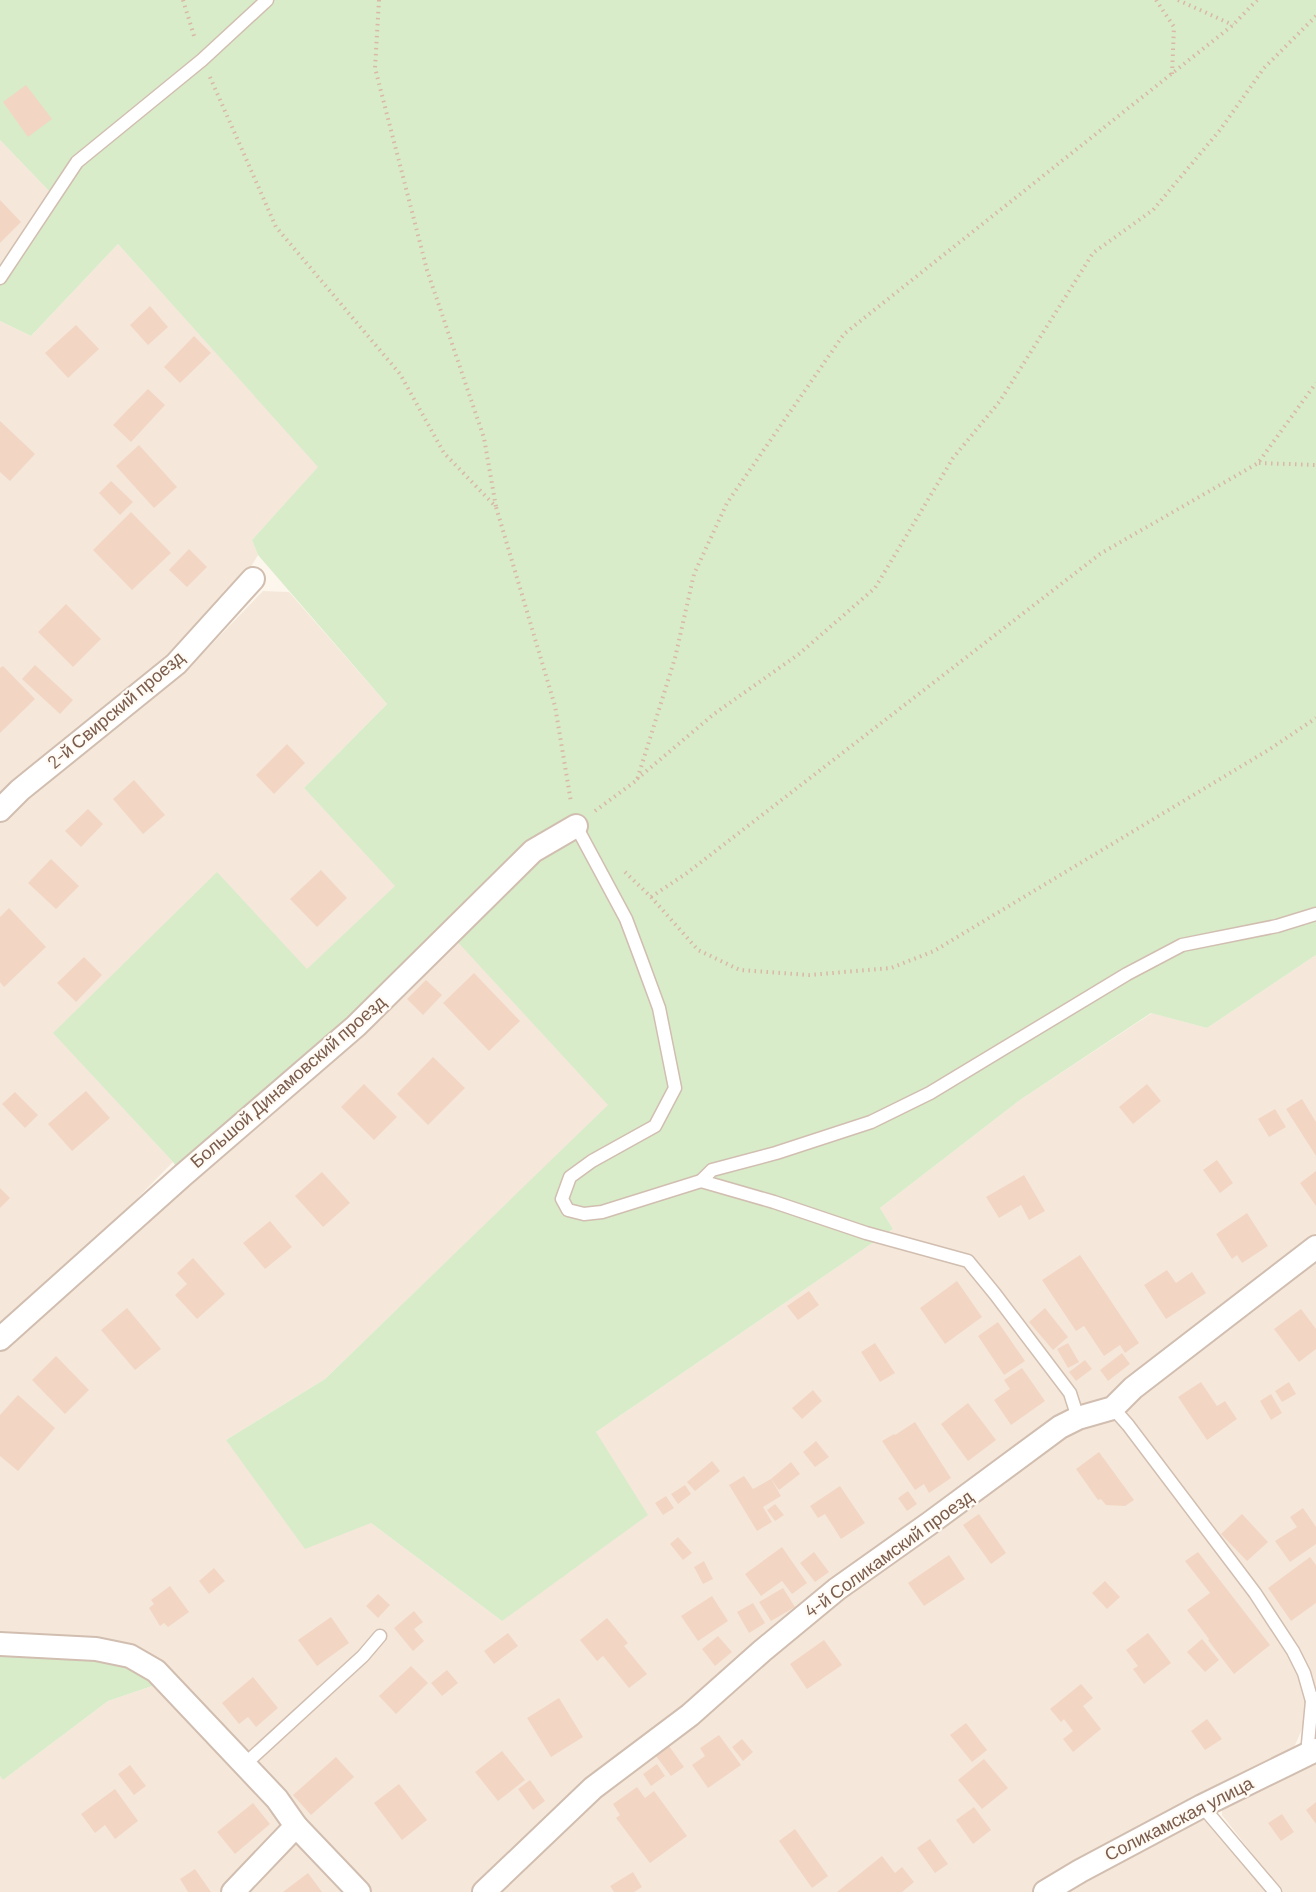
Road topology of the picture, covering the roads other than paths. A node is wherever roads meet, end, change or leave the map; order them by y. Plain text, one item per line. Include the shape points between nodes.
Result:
1 (267, 0) edge
2 (0, 278) edge
3 (253, 579) dead end
4 (0, 810) edge
5 (576, 826) joint
6 (1316, 914) edge
7 (701, 1181) junction
8 (1316, 1247) edge
9 (0, 1339) edge
10 (1113, 1408) junction
11 (1078, 1418) junction
12 (380, 1636) dead end
13 (0, 1644) edge
14 (1314, 1699) edge
15 (1312, 1752) edge
16 (245, 1764) junction
17 (1202, 1806) junction
18 (296, 1826) junction
19 (233, 1892) edge
20 (359, 1892) edge
21 (484, 1892) edge
22 (1045, 1892) edge
23 (1275, 1892) edge

1 - 2 lane via 202,60 77,162
3 - 4 street, 2-й Свирский проезд via 176,664
5 - 7 lane via 626,919 659,1008 675,1088 655,1126 570,1177 562,1199 568,1210 584,1214 602,1212
5 - 9 street, Большой Динамовский проезд via 533,851 356,1026
6 - 7 lane via 1182,945 920,1098 871,1122 712,1170
7 - 11 lane via 968,1261 1070,1393
8 - 10 street, 4-й Соликамский проезд via 1133,1388
10 - 11 street, 4-й Соликамский проезд
10 - 14 lane via 1255,1593 1293,1651
11 - 21 street, 4-й Соликамский проезд via 1060,1427 837,1589 690,1715 593,1788
12 - 16 lane
13 - 16 street via 96,1649 130,1656 156,1671
14 - 15 lane
15 - 17 street, Соликамская улица
16 - 18 street via 278,1799
17 - 22 street, Соликамская улица
17 - 23 lane
18 - 19 street
18 - 20 street

